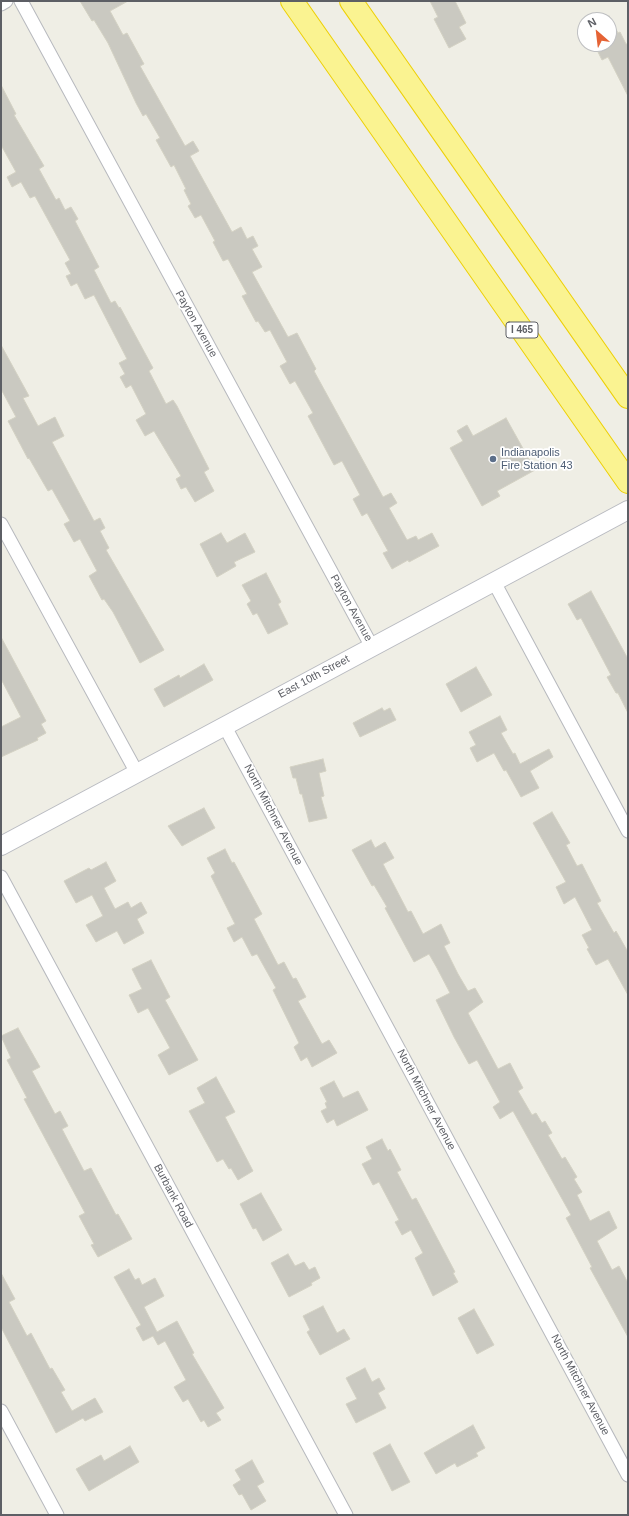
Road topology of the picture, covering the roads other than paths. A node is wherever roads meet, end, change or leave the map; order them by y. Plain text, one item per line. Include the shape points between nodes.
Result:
1 (6, 1) edge
2 (21, 1) edge
3 (292, 1) edge
4 (351, 1) edge
5 (1, 4) edge
6 (628, 397) edge
7 (623, 474) edge
8 (628, 510) edge
9 (1, 524) edge
10 (494, 582) junction
11 (372, 647) junction
12 (224, 725) junction
13 (137, 773) junction
14 (628, 831) edge
15 (1, 846) edge
16 (1, 877) edge
17 (1, 1411) edge
18 (628, 1475) edge
19 (57, 1515) edge
20 (346, 1515) edge

1 - 5 street
2 - 11 street, Payton Avenue
3 - 7 highway, I 465
4 - 6 highway
8 - 10 main road, East 10th Street
9 - 13 street
10 - 11 main road, East 10th Street
10 - 14 street
11 - 12 main road, East 10th Street
12 - 13 main road, East 10th Street
12 - 18 street, North Mitchner Avenue
13 - 15 main road, East 10th Street
16 - 20 street, Burbank Road
17 - 19 street

